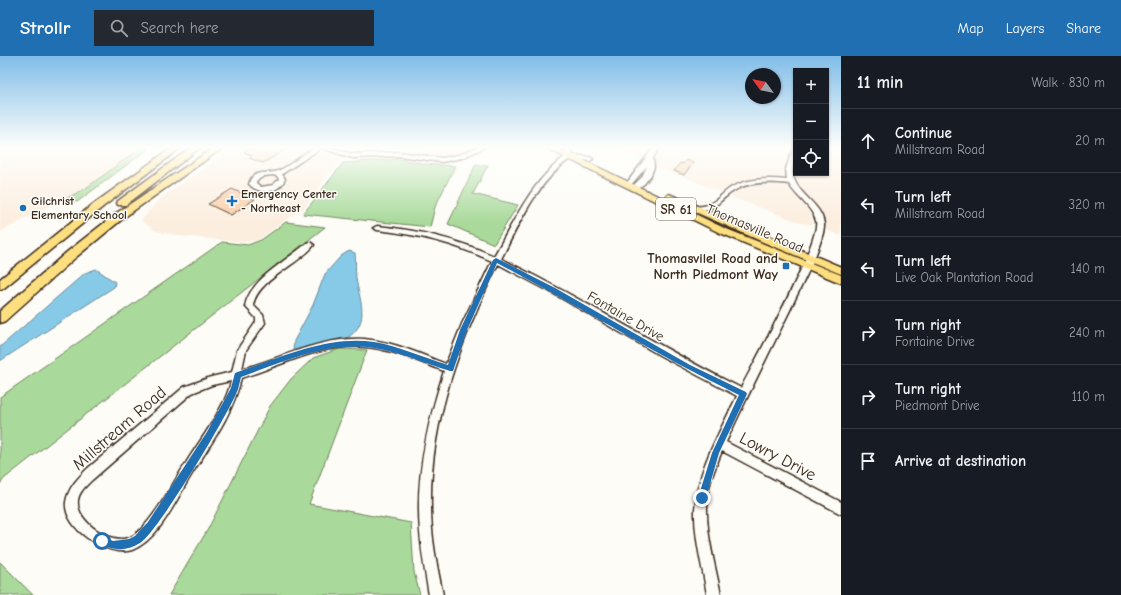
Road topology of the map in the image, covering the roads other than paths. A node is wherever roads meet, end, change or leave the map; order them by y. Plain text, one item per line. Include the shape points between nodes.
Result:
1 (134, 172) edge
2 (144, 172) edge
3 (163, 172) edge
4 (183, 172) edge
5 (280, 172) edge
6 (549, 172) edge
7 (610, 172) edge
8 (613, 172) edge
9 (646, 172) edge
10 (791, 172) edge
11 (277, 174) dead end
12 (792, 182) junction
13 (634, 184) junction
14 (713, 206) junction
15 (694, 209) junction
16 (712, 221) junction
17 (377, 228) dead end
18 (310, 245) dead end
19 (496, 260) junction
20 (808, 262) junction
21 (841, 271) edge
22 (0, 278) edge
23 (841, 279) edge
24 (0, 285) edge
25 (0, 306) edge
26 (0, 318) edge
27 (450, 368) junction
28 (237, 375) junction
29 (743, 394) junction
30 (720, 444) junction
31 (841, 508) edge
32 (436, 595) edge
33 (714, 595) edge

1 - 22 highway
2 - 24 highway
3 - 25 highway via 100,221
4 - 26 highway via 122,214
5 - 11 street
6 - 19 street via 536,189
7 - 13 main road, Thomasville Road / SR 61
8 - 13 main road, Thomasville Road / SR 61
9 - 13 street
10 - 12 street
12 - 14 street via 761,181 742,185 732,189
12 - 20 street via 815,210 820,222 820,232
13 - 15 main road, Thomasville Road / SR 61
13 - 16 main road, Thomasville Road / SR 61
14 - 15 street
14 - 16 street
15 - 16 main road, Thomasville Road / SR 61
16 - 20 main road, Thomasville Road / SR 61
17 - 19 street, Fontaine Drive via 428,235 467,247
18 - 28 street, Millstream Road via 260,287 249,301 249,306 260,317 261,323 240,351
19 - 27 street via 463,330
19 - 29 street, Fontaine Drive via 687,367
20 - 21 main road, Thomasville Road / SR 61
20 - 23 main road, Thomasville Road / SR 61
20 - 29 street
27 - 28 street, Millstream Road via 376,345 354,343 305,351
27 - 32 street via 435,427 425,496 425,525
28 - 28 street, Millstream Road via 210,381 188,390 91,473 73,497 72,506 79,521 102,541 113,545 130,544 145,533 168,502 210,435 234,389
29 - 30 street
30 - 31 street, Lowry Drive
30 - 33 street via 705,482 701,510 705,555

